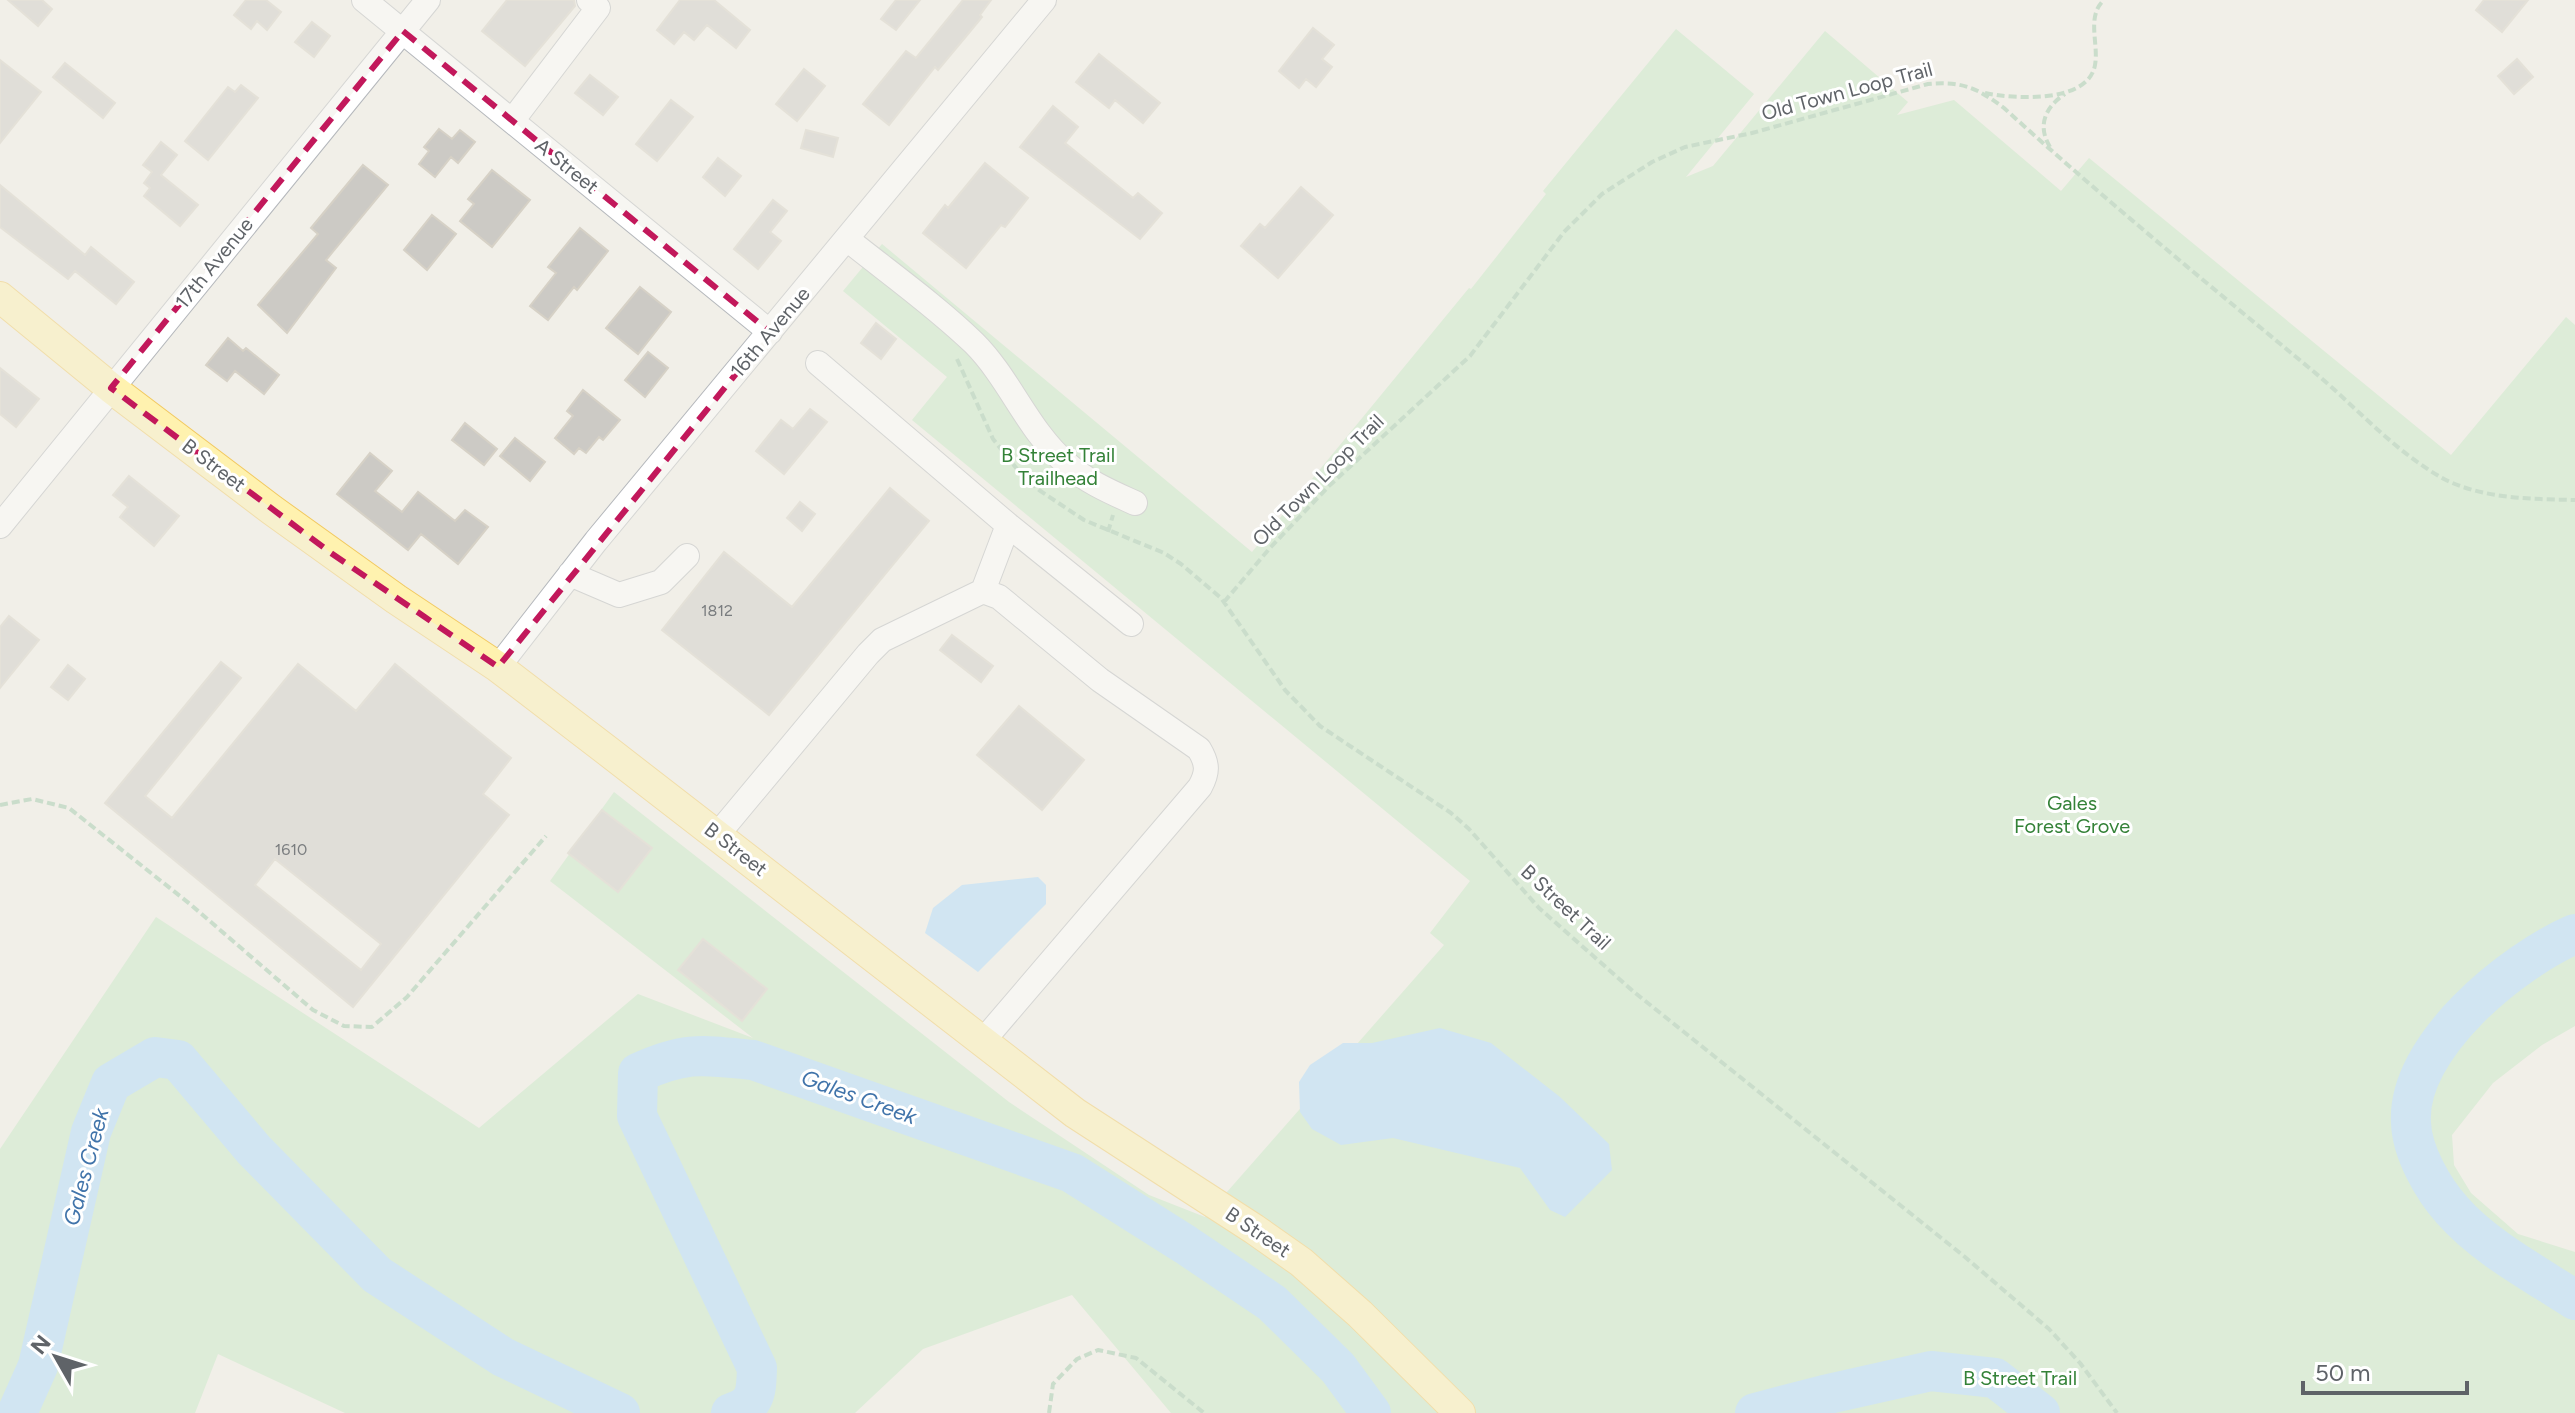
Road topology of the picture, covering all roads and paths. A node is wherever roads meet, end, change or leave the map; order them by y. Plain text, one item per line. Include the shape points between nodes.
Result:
1 (364, 0) edge
2 (428, 0) edge
3 (589, 0) edge
4 (1044, 0) edge
5 (2104, 0) edge
6 (403, 31) junction
7 (1983, 92) junction
8 (2067, 93) junction
9 (512, 121) junction
10 (2054, 153) junction
11 (847, 239) junction
12 (0, 297) edge
13 (770, 332) junction
14 (818, 363) dead end
15 (111, 388) junction
16 (2575, 500) edge
17 (1135, 503) dead end
18 (1008, 525) junction
19 (0, 526) edge
20 (687, 556) dead end
21 (570, 574) junction
22 (983, 591) junction
23 (1224, 602) joint
24 (1131, 624) dead end
25 (498, 667) junction
26 (0, 805) edge
27 (718, 834) junction
28 (546, 836) dead end
29 (982, 1042) junction
30 (1047, 1412) edge
31 (1204, 1413) edge
32 (1460, 1413) edge
33 (2117, 1413) edge

1 - 6 street, A Street
2 - 6 street, 17th Avenue
3 - 9 street via 598,8
4 - 11 street, 16th Avenue
5 - 8 path via 2095,13 2095,66 2082,87
6 - 9 street, A Street
6 - 15 street, 17th Avenue
7 - 8 path via 2016,97
7 - 10 path, Old Town Loop Trail
7 - 23 path, Old Town Loop Trail via 1959,82 1928,84 1685,147 1602,194 1564,232 1470,356 1328,487
8 - 10 path via 2044,117 2042,130
9 - 13 street, A Street
10 - 16 path, Old Town Loop Trail via 2422,466 2486,493
11 - 13 street, 16th Avenue
11 - 17 street via 972,342 1065,463
12 - 15 main road, B Street
13 - 21 street, 16th Avenue
14 - 18 street
15 - 19 street, 17th Avenue
15 - 25 main road, B Street via 331,553
18 - 22 street
18 - 24 street
20 - 21 street via 661,582 619,595
21 - 25 street, 16th Avenue
22 - 27 street via 882,640
22 - 29 street via 999,597 1100,680 1199,749 1207,773
23 - 33 path, B Street Trail via 1285,690 1320,726 1451,813 1539,908 1634,992 2049,1329
25 - 27 main road, B Street
26 - 28 path via 32,799 69,808 313,1010 344,1026 372,1027 407,997
27 - 29 main road, B Street
29 - 32 main road, B Street via 1117,1142 1301,1262
30 - 31 path via 1053,1384 1077,1359 1098,1350 1136,1358

